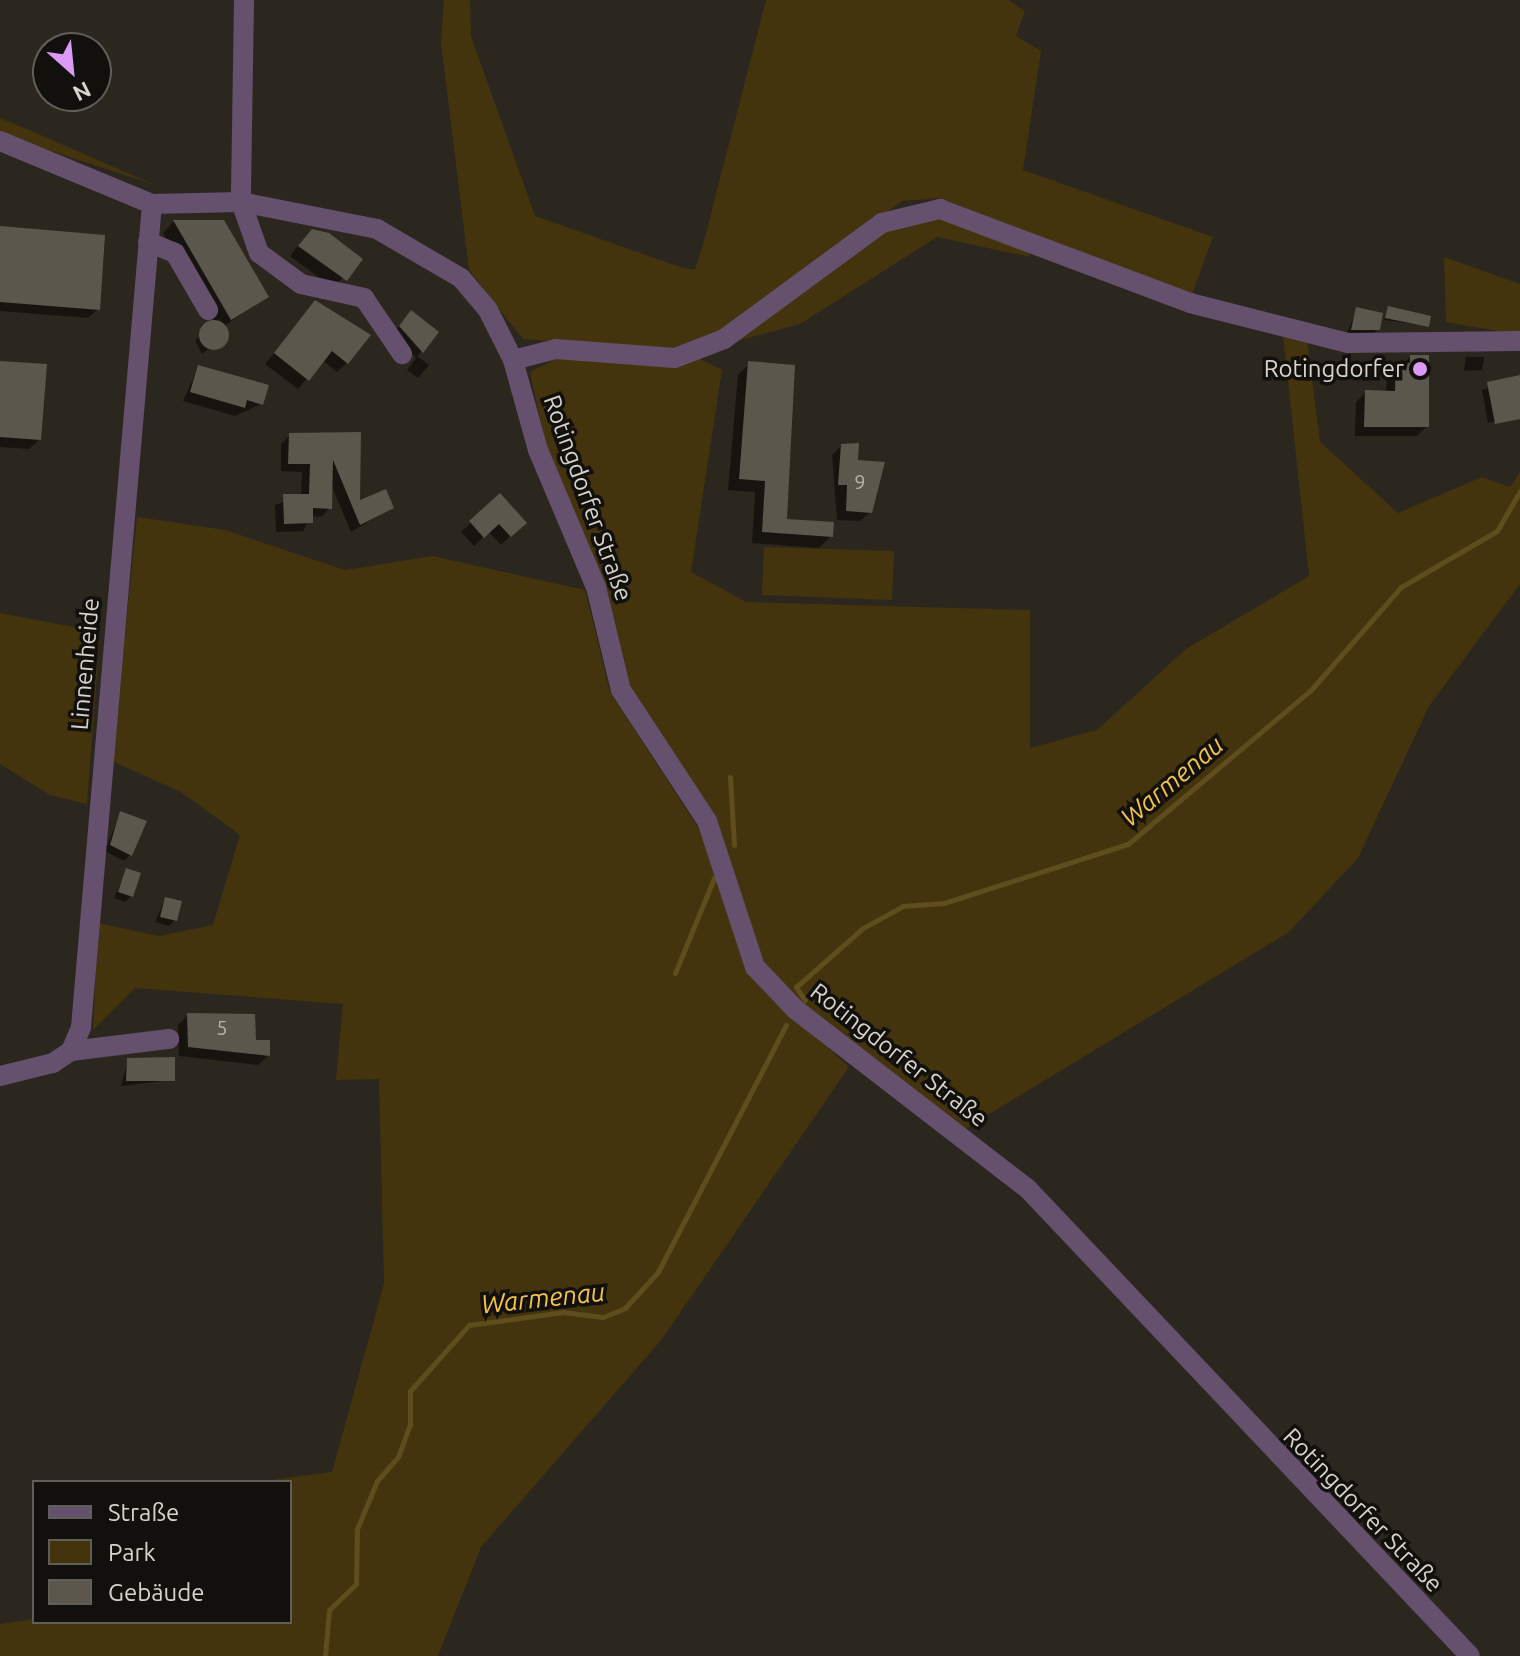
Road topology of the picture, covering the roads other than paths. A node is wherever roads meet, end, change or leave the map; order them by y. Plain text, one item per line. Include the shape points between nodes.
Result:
1 (244, 0) edge
2 (0, 141) edge
3 (241, 202) junction
4 (152, 204) junction
5 (148, 242) junction
6 (208, 310) dead end
7 (1520, 341) edge
8 (402, 354) dead end
9 (513, 360) junction
10 (169, 1039) dead end
11 (71, 1051) junction
12 (0, 1076) edge
13 (1470, 1656) edge

1 - 3 street
2 - 4 street
3 - 4 street, Rotingdorfer Straße
3 - 8 street via 259,253 301,284 364,298
3 - 9 street, Rotingdorfer Straße via 377,229 414,244 461,278 488,310
4 - 5 street, Linnenheide
5 - 6 street via 175,253
5 - 11 street, Linnenheide via 81,1027
7 - 9 street via 1348,343 1190,303 940,209 882,223 724,339 675,358 556,349
9 - 13 street, Rotingdorfer Straße via 538,450 596,587 621,690 707,821 755,967 795,1009 1027,1188
10 - 11 street
11 - 12 street via 53,1063

